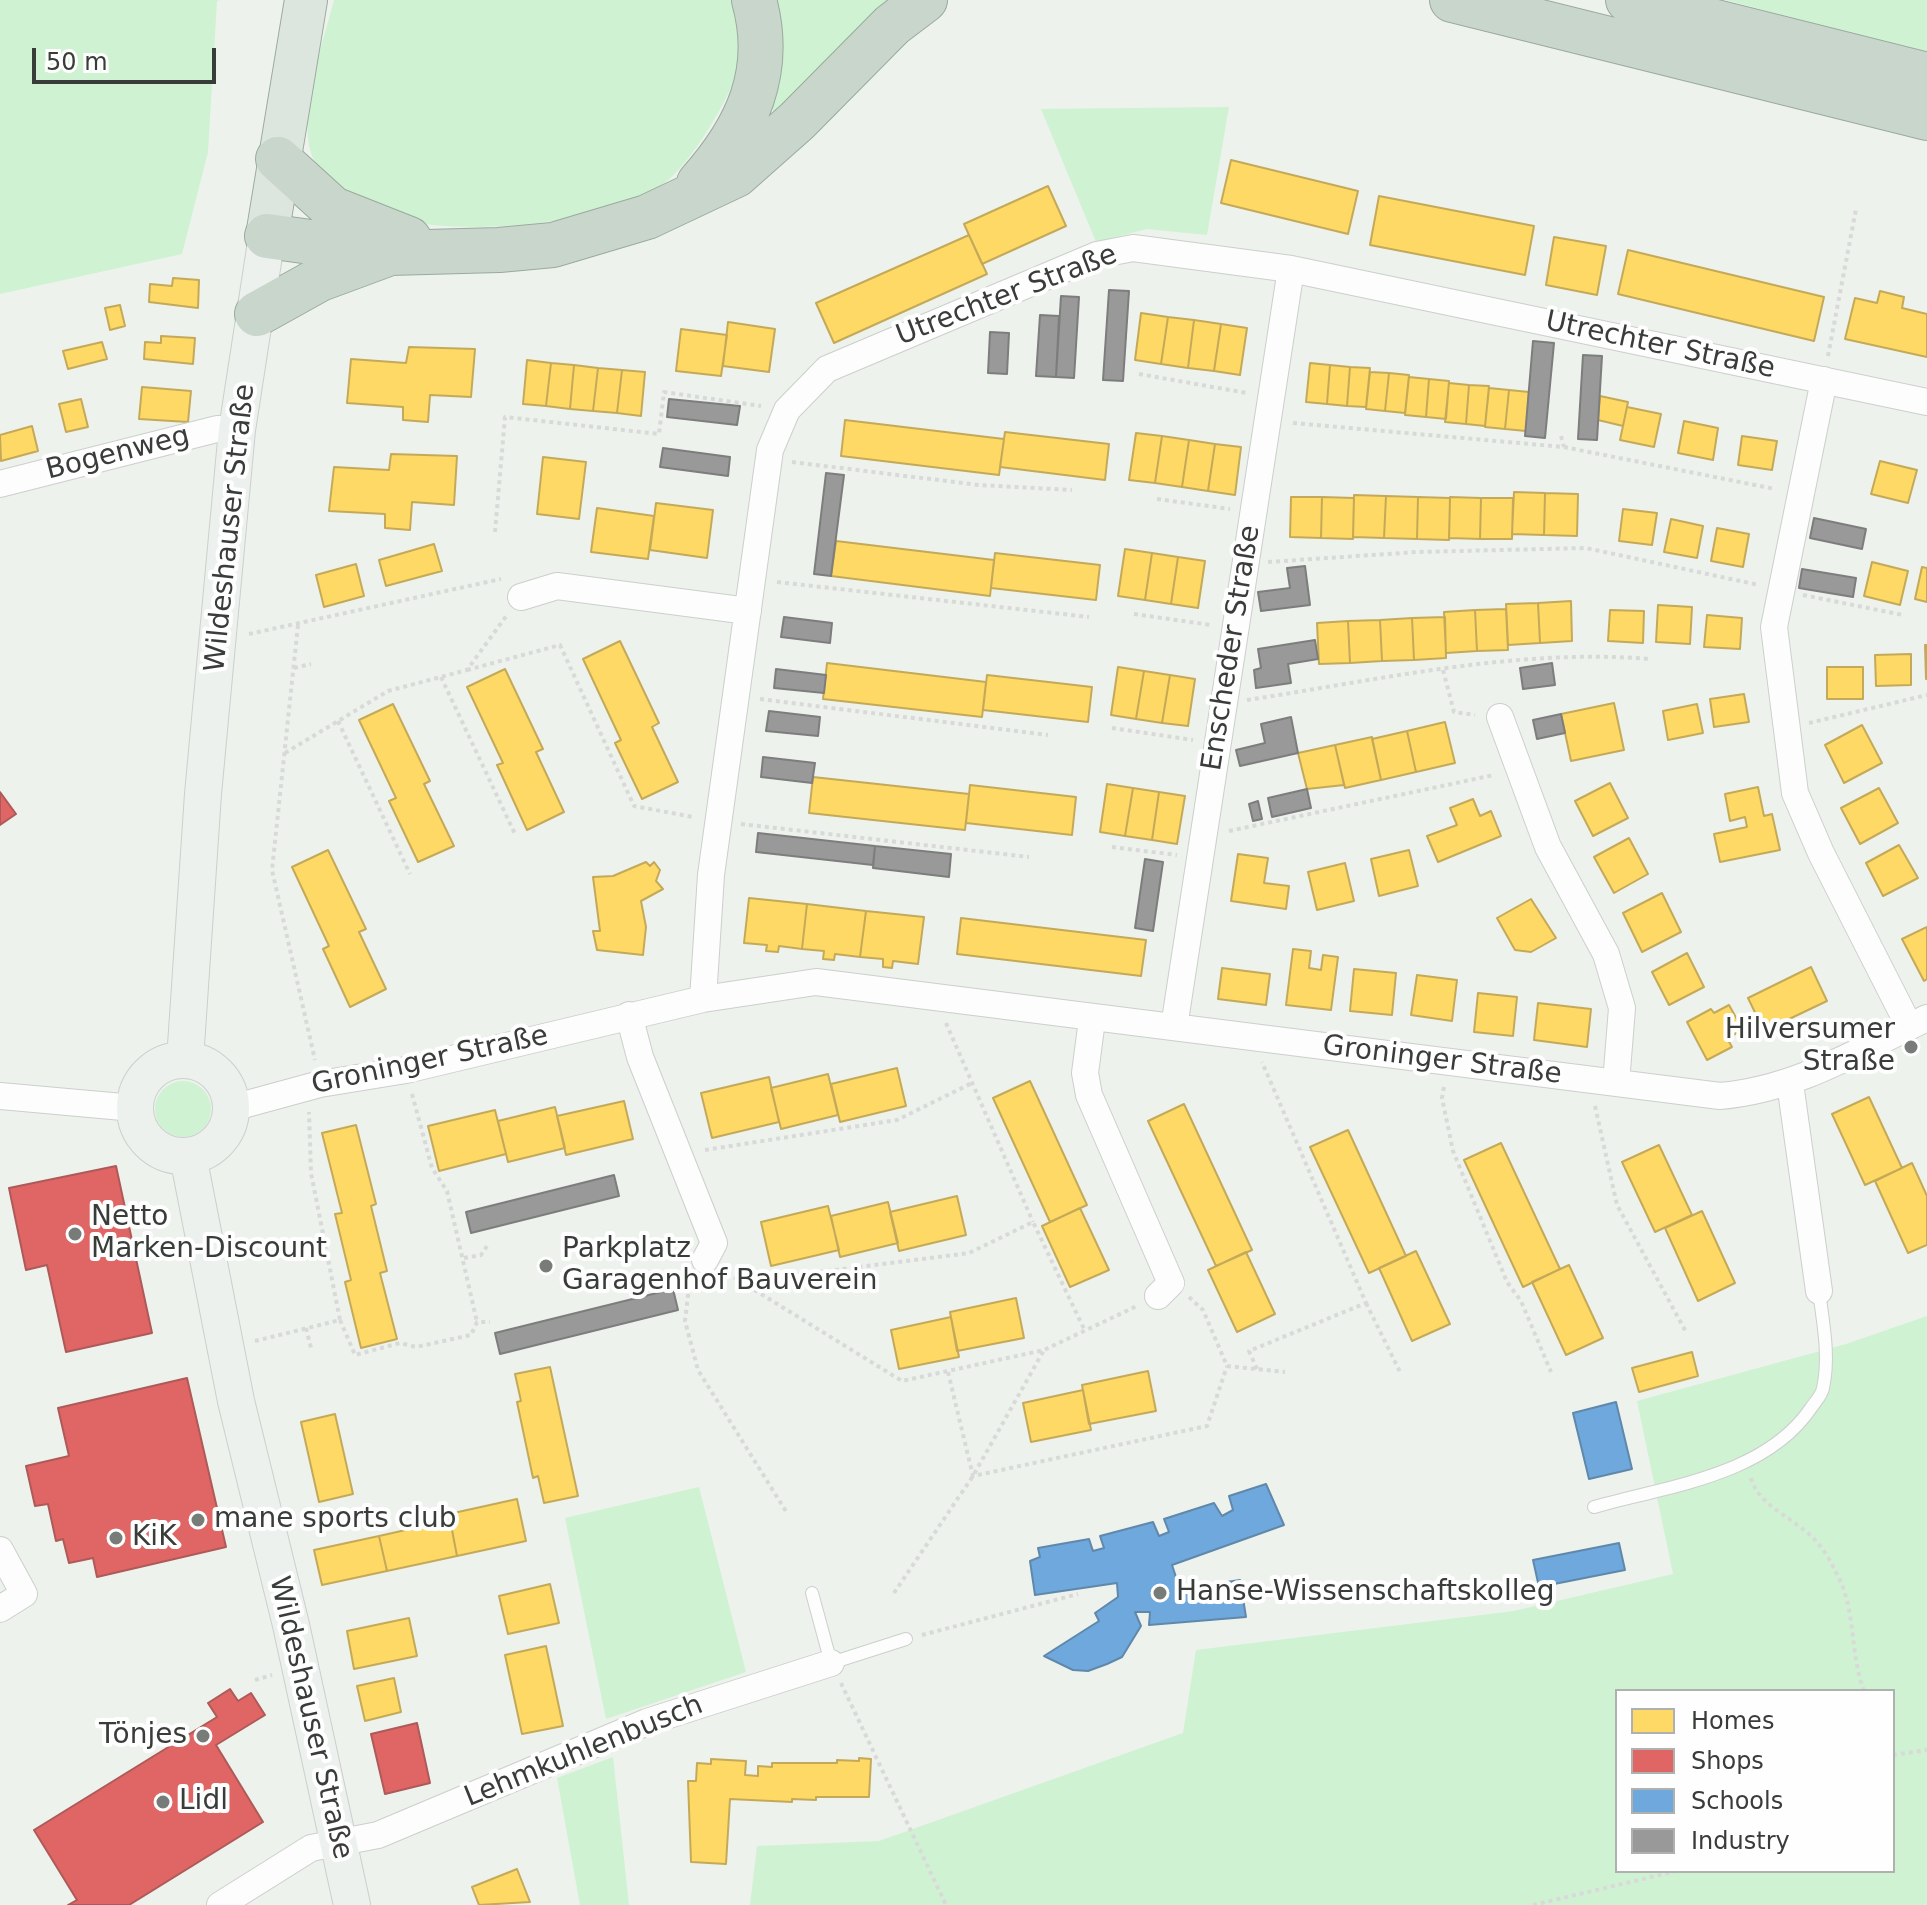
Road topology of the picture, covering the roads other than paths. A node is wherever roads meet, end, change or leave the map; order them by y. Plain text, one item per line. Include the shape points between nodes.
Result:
1 (306, 0) edge
2 (754, 0) edge
3 (925, 0) edge
4 (1452, 0) edge
5 (1628, 0) edge
6 (1927, 75) edge
7 (1927, 118) edge
8 (278, 159) junction
9 (682, 200) junction
10 (267, 236) junction
11 (438, 250) junction
12 (390, 253) junction
13 (1291, 269) junction
14 (257, 314) junction
15 (1824, 380) junction
16 (1927, 402) edge
17 (237, 430) junction
18 (0, 484) edge
19 (521, 597) road end
20 (748, 611) junction
21 (1500, 717) road end
22 (703, 999) junction
23 (629, 1015) junction
24 (1092, 1020) junction
25 (1918, 1022) edge
26 (1174, 1027) junction
27 (185, 1060) junction
28 (1604, 1082) junction
29 (1790, 1083) junction
30 (0, 1096) edge
31 (134, 1108) junction
32 (232, 1108) junction
33 (188, 1156) junction
34 (705, 1260) road end
35 (1164, 1290) road end
36 (1819, 1291) joint
37 (1594, 1507) dead end
38 (0, 1550) edge
39 (812, 1593) dead end
40 (0, 1609) edge
41 (906, 1639) road end
42 (831, 1663) junction
43 (338, 1841) junction
44 (220, 1905) edge
45 (352, 1905) edge

1 - 8 main road, Wildeshauser Straße
2 - 9 highway via 761,25 760,75 723,156
3 - 9 highway via 892,25 736,175
4 - 7 highway
5 - 6 highway
8 - 10 main road, Wildeshauser Straße
8 - 11 highway via 333,209
9 - 11 highway via 604,232 553,245
10 - 12 highway
10 - 14 main road, Wildeshauser Straße
11 - 12 highway
12 - 14 highway via 320,279
13 - 15 street, Utrechter Straße
13 - 20 street, Utrechter Straße via 1133,248 1097,255 827,369 787,410 769,459
13 - 26 street, Enscheder Straße
14 - 17 main road, Wildeshauser Straße
15 - 16 street, Utrechter Straße
15 - 25 street via 1774,627 1795,793 1821,853
17 - 18 street, Bogenweg via 217,429
17 - 27 main road, Wildeshauser Straße
19 - 20 street via 557,586
20 - 22 street, Utrechter Straße via 719,821
21 - 28 street via 1548,847 1606,954 1622,1008
22 - 23 street, Groninger Straße
22 - 24 street, Groninger Straße via 816,982
23 - 32 street, Groninger Straße
23 - 34 street via 640,1057 714,1243
24 - 26 street, Groninger Straße
24 - 35 street via 1085,1073 1089,1095
25 - 29 street, Groninger Straße
26 - 28 street, Groninger Straße
27 - 31 main road via 159,1066 146,1078
27 - 32 main road via 218,1075
28 - 29 street, Groninger Straße via 1720,1096
29 - 36 street
30 - 31 street
31 - 33 main road via 141,1132 152,1145
32 - 33 main road via 226,1129 209,1148
33 - 43 main road, Wildeshauser Straße via 225,1348
36 - 37 lane via 1826,1343 1823,1391 1797,1430 1707,1478
38 - 40 street via 24,1594
39 - 42 lane
41 - 42 lane
42 - 43 street, Lehmkuhlenbusch via 647,1722 378,1835
43 - 44 street, Lehmkuhlenbusch via 311,1848
43 - 45 main road, Wildeshauser Straße

